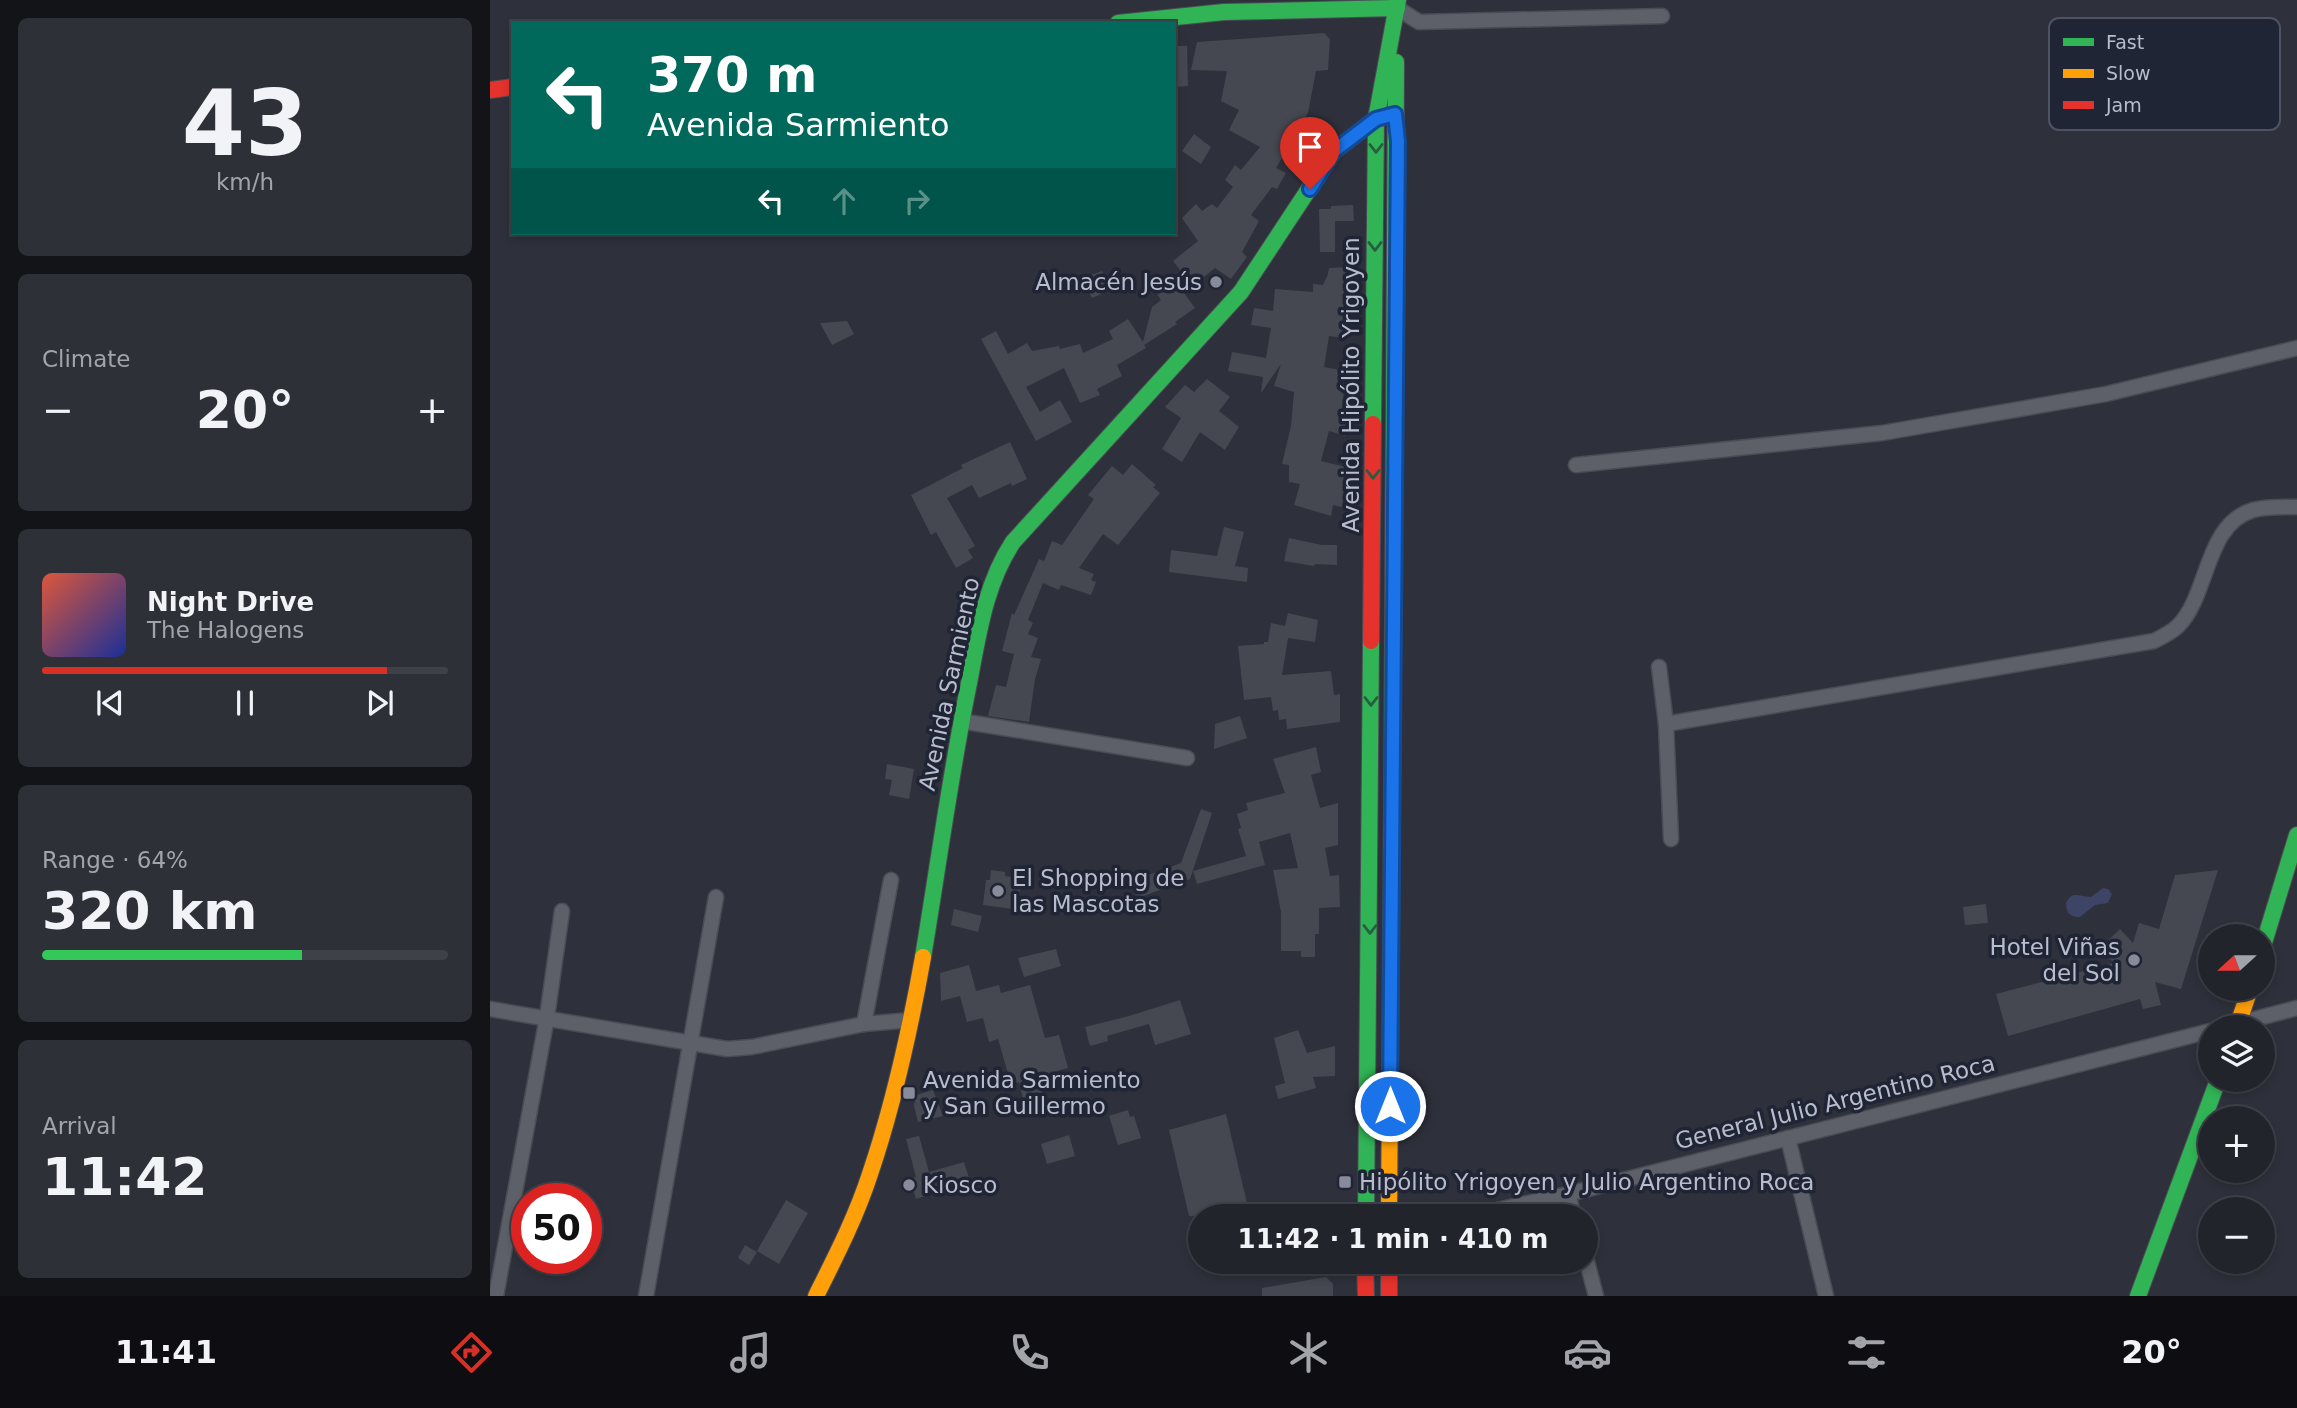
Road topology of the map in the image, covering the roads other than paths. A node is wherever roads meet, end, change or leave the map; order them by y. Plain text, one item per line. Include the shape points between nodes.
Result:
1 (1397, 4) edge
2 (1662, 16) dead end
3 (1137, 21) edge
4 (511, 87) edge
5 (490, 90) edge
6 (1395, 114) junction
7 (1376, 119) junction
8 (2297, 348) edge
9 (1576, 465) dead end
10 (2297, 507) edge
11 (1659, 667) dead end
12 (961, 721) junction
13 (1666, 724) junction
14 (1187, 758) dead end
15 (1371, 786) junction
16 (1392, 787) junction
17 (2297, 835) edge
18 (1671, 839) dead end
19 (891, 880) dead end
20 (716, 897) dead end
21 (562, 911) dead end
22 (2270, 924) edge
23 (2297, 1008) edge
24 (490, 1009) edge
25 (2272, 1015) edge
26 (547, 1017) junction
27 (911, 1020) junction
28 (864, 1024) junction
29 (2198, 1034) edge
30 (691, 1043) junction
31 (2214, 1092) edge
32 (1788, 1138) junction
33 (1568, 1194) junction
34 (1366, 1204) edge
35 (1389, 1204) edge
36 (1524, 1204) edge
37 (1571, 1204) edge
38 (1365, 1274) edge
39 (1389, 1274) edge
40 (1590, 1274) edge
41 (496, 1296) edge
42 (646, 1296) edge
43 (816, 1296) edge
44 (1366, 1296) edge
45 (1389, 1296) edge
46 (1596, 1296) edge
47 (1826, 1296) edge
48 (2138, 1296) edge

1 - 2 street via 1419,22
1 - 3 main road
1 - 6 main road, Avenida Hipólito Yrigoyen
1 - 7 main road, Avenida Hipólito Yrigoyen
4 - 5 main road
6 - 7 main road
6 - 16 main road, Avenida Hipólito Yrigoyen
7 - 12 main road, Avenida Sarmiento via 1334,151 1241,292 1004,554 982,614
7 -> 15 main road, Avenida Hipólito Yrigoyen
8 - 9 street via 2106,394 1882,433
10 - 13 street via 2252,510 2230,524 2213,550 2196,599 2177,626 2154,641
11 - 13 street
12 - 14 street
12 - 27 main road, Avenida Sarmiento
13 - 18 street
15 - 16 main road
15 -> 34 main road, Avenida Hipólito Yrigoyen
16 - 35 main road, Avenida Hipólito Yrigoyen
17 - 22 main road
19 - 28 street
20 - 30 street
21 - 26 street
23 - 25 street
24 - 26 street
26 - 30 street
26 - 41 street
27 - 28 street
27 - 43 main road, Avenida Sarmiento via 888,1125 863,1200
28 - 30 street via 752,1047 727,1049
29 - 32 street, General Julio Argentino Roca
30 - 42 street
31 - 48 main road
32 - 33 street, General Julio Argentino Roca
32 - 47 street
33 - 36 street, General Julio Argentino Roca
33 - 37 street
38 - 44 main road
39 - 45 main road
40 - 46 street

